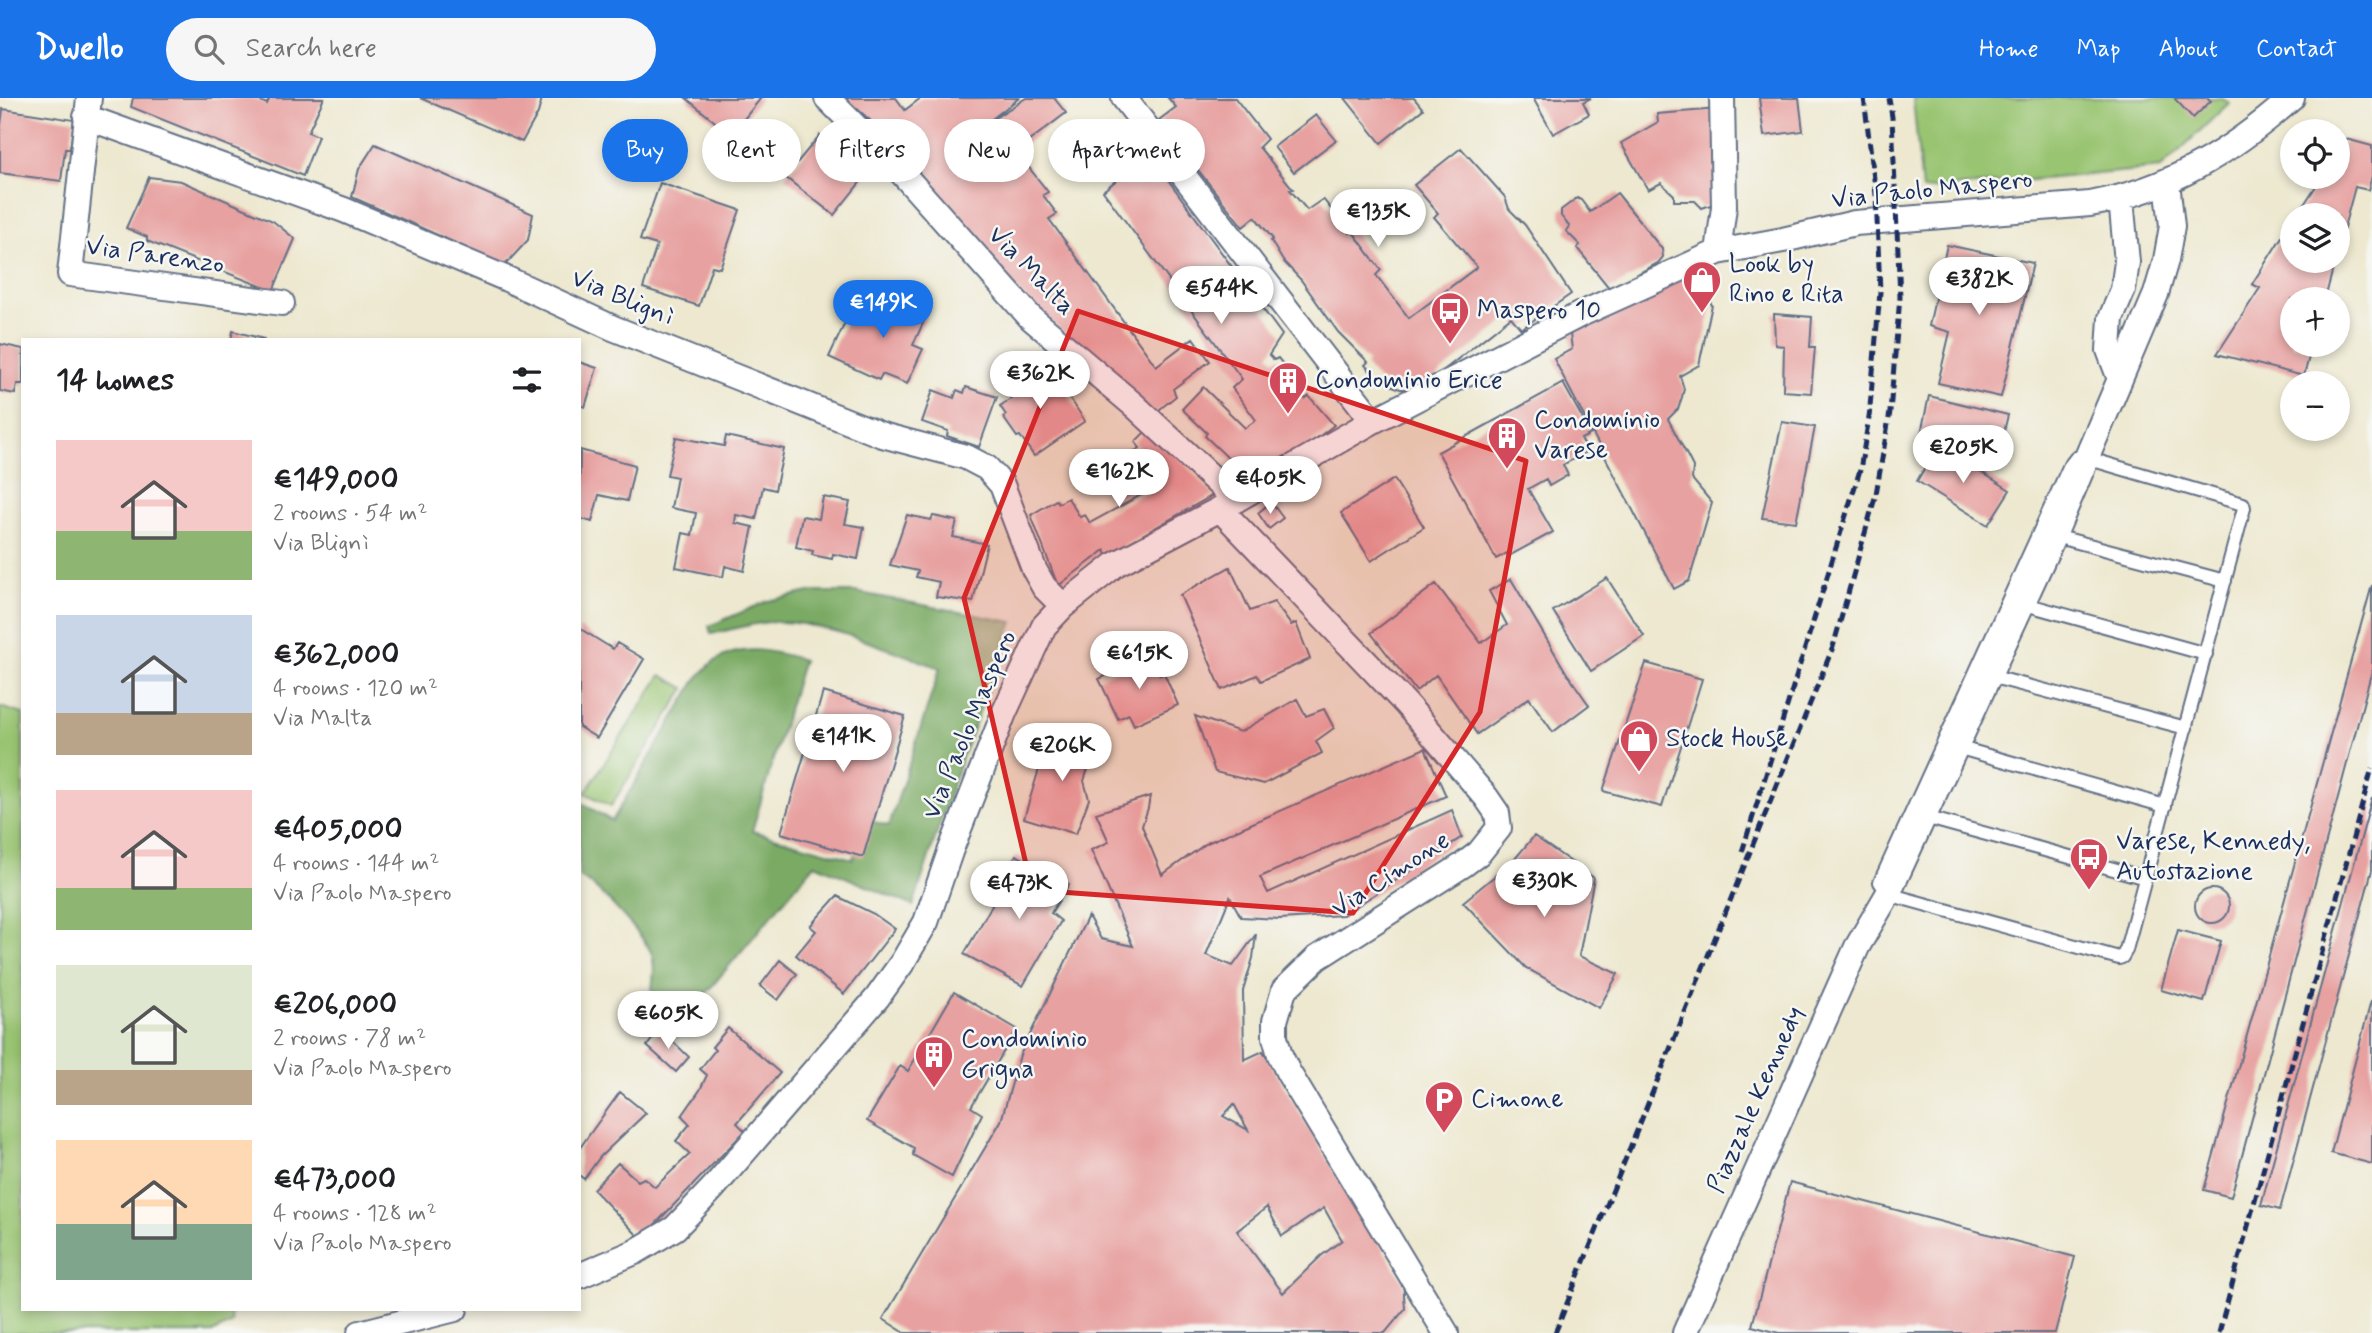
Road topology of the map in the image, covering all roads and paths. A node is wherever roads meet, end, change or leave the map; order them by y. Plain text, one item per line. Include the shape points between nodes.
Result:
1 (827, 98) edge
2 (1124, 98) edge
3 (1721, 98) edge
4 (2292, 98) edge
5 (88, 107) edge
6 (2167, 182) junction
7 (2121, 199) junction
8 (1718, 252) junction
9 (282, 303) dead end
10 (2120, 379) junction
11 (1373, 421) junction
12 (2088, 459) junction
13 (1228, 505) junction
14 (2048, 534) junction
15 (2225, 581) junction
16 (2016, 601) junction
17 (1063, 606) junction
18 (2206, 654) junction
19 (1982, 674) junction
20 (2186, 728) junction
21 (1949, 745) junction
22 (2165, 806) junction
23 (1917, 815) junction
24 (2146, 878) junction
25 (1888, 894) junction
26 (581, 1275) edge
27 (447, 1311) edge
28 (360, 1333) edge
29 (1446, 1333) edge
30 (1685, 1333) edge

1 - 13 street, Via Malta via 902,173 1030,317 1135,407
2 - 11 street
3 - 8 street via 1724,207
4 - 6 street, Via Paolo Maspero via 2255,130
5 - 9 street, Via Parenzo via 70,274
5 - 17 street, Via Blignì via 344,210 613,328 882,435 966,457 987,468 1002,485 1034,569
6 - 7 street, Via Paolo Maspero
6 - 10 street, Piazzale Kennedy via 2172,226 2166,260
7 - 8 street, Via Paolo Maspero via 1855,223
7 - 10 street via 2127,262 2123,289 2111,318 2109,350
8 - 11 street, Via Paolo Maspero via 1581,314
10 - 12 street, Piazzale Kennedy
11 - 13 street, Via Paolo Maspero
12 - 14 street, Piazzale Kennedy
12 - 15 lane via 2243,504
13 - 17 street, Via Paolo Maspero via 1116,564
13 - 29 street, Via Cimone via 1497,813 1499,828 1479,853 1317,958 1284,990 1275,1021 1275,1037 1287,1072
14 - 15 lane
14 - 16 street, Piazzale Kennedy
15 - 18 lane
16 - 18 lane
16 - 19 street, Piazzale Kennedy
17 - 26 street, Via Paolo Maspero via 1044,626 1004,713 926,922 877,998 675,1228 635,1252
18 - 20 lane
19 - 20 lane
19 - 21 street, Piazzale Kennedy
20 - 22 lane
21 - 22 lane
21 - 23 street, Piazzale Kennedy
22 - 24 lane
23 - 24 lane
23 - 25 street, Piazzale Kennedy
24 - 25 lane via 2126,950 2119,958
25 - 30 street, Piazzale Kennedy via 1857,947
27 - 28 street

